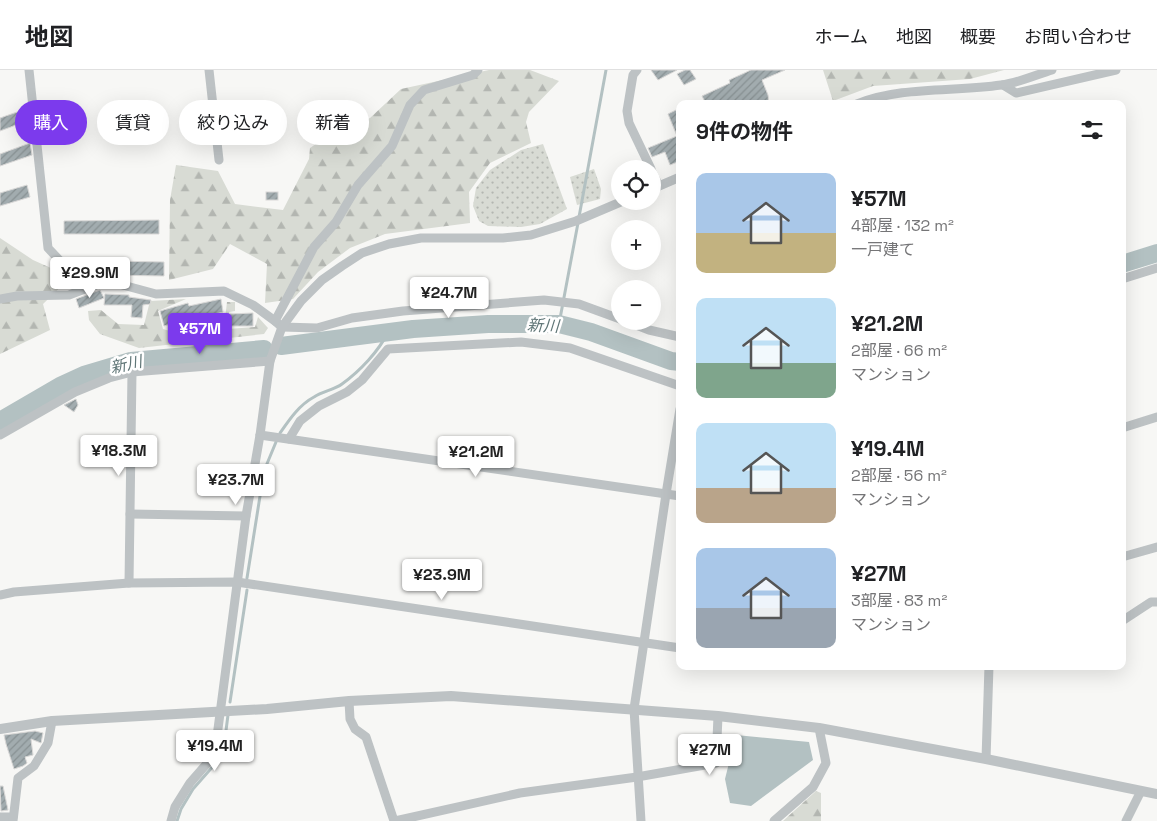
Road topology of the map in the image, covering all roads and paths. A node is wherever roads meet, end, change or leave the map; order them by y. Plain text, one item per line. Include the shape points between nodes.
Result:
1 (29, 70) edge
2 (209, 70) edge
3 (478, 70) edge
4 (636, 70) edge
5 (1052, 70) edge
6 (1116, 70) edge
7 (1003, 85) junction
8 (874, 100) edge
9 (219, 160) dead end
10 (647, 160) edge
11 (676, 179) edge
12 (661, 185) edge
13 (611, 206) edge
14 (1157, 268) edge
15 (1126, 279) edge
16 (106, 281) junction
17 (0, 299) edge
18 (611, 316) edge
19 (279, 324) junction
20 (650, 330) edge
21 (676, 337) edge
22 (270, 361) junction
23 (132, 372) junction
24 (676, 385) edge
25 (1157, 417) edge
26 (1126, 427) edge
27 (676, 434) edge
28 (0, 435) edge
29 (260, 435) junction
30 (289, 439) junction
31 (666, 494) junction
32 (676, 495) edge
33 (130, 514) junction
34 (246, 516) junction
35 (1157, 547) edge
36 (1126, 557) edge
37 (237, 582) junction
38 (129, 583) junction
39 (0, 595) edge
40 (1157, 602) edge
41 (1126, 618) edge
42 (643, 643) junction
43 (676, 647) edge
44 (989, 670) edge
45 (349, 701) junction
46 (634, 709) junction
47 (220, 712) junction
48 (718, 716) junction
49 (52, 721) junction
50 (819, 728) junction
51 (0, 729) edge
52 (986, 759) junction
53 (638, 777) junction
54 (1141, 791) junction
55 (1157, 794) edge
56 (0, 817) edge
57 (13, 819) edge
58 (171, 821) edge
59 (394, 821) edge
60 (641, 821) edge
61 (774, 821) edge
62 (1126, 821) edge

1 - 16 street via 48,248 64,265
2 - 9 street
3 - 19 street via 473,75 424,90 410,105 392,146 358,185 336,222 314,248
4 - 10 street via 627,111 629,124
5 - 7 street
6 - 7 street via 1016,92
7 - 8 street via 894,93
11 - 12 street
13 - 19 street via 531,235 421,238 362,253 322,280
14 - 15 street
16 - 17 street via 68,295
16 - 19 street via 156,294 224,292 252,305
18 - 19 street via 579,304 544,300 403,311 352,318 317,328
19 - 22 street
20 - 21 street
22 - 23 street
22 - 29 street
23 - 28 street via 76,392
23 - 33 street
24 - 30 street via 570,348 521,342 388,349 362,380 300,421
25 - 26 street
27 - 31 street
29 - 30 street
29 - 34 street
30 - 31 street
31 - 32 street
31 - 42 street
33 - 34 street
33 - 38 street
34 - 37 street
35 - 36 street
37 - 38 street
37 - 42 street
37 - 47 street
38 - 39 street
40 - 41 street via 1151,602
42 - 43 street
42 - 46 street
44 - 52 street
45 - 46 street via 451,696
45 - 47 street
45 - 59 street via 350,719 355,730 366,737
46 - 48 street
46 - 53 street
47 - 49 street
47 - 58 street via 216,744 210,760 190,783 175,807
48 - 50 street
48 - 53 street via 716,763
49 - 51 street
49 - 57 street via 48,743 34,766 18,778
50 - 52 street
50 - 61 street via 826,763 813,787
52 - 54 street
53 - 59 street via 520,793
53 - 60 street
54 - 55 street
54 - 62 street
56 - 57 street

